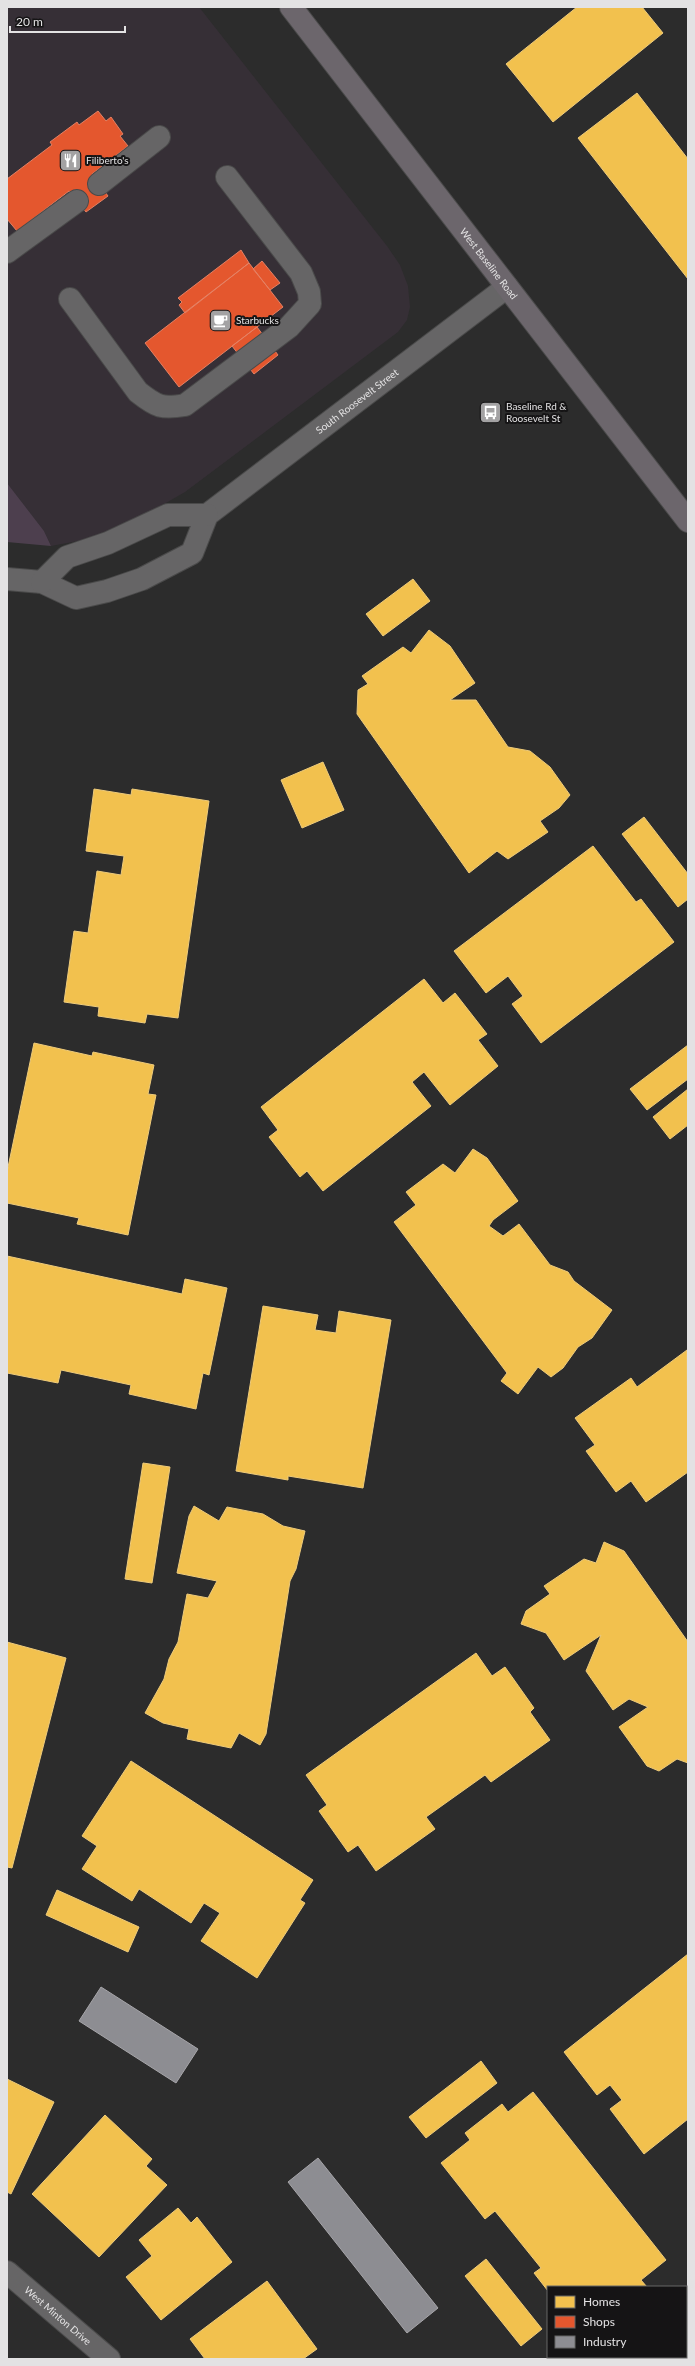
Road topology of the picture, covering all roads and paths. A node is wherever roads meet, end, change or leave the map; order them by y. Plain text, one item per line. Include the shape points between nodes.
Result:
1 (290, 7) edge
2 (159, 137) dead end
3 (227, 177) dead end
4 (99, 184) dead end
5 (77, 202) dead end
6 (7, 252) edge
7 (507, 287) junction
8 (70, 299) dead end
9 (207, 515) junction
10 (688, 520) edge
11 (7, 579) edge
12 (42, 582) junction
13 (7, 2272) edge
14 (109, 2359) edge

1 - 7 main road, West Baseline Road
2 - 4 street
3 - 8 street via 301,273 309,292 310,304 289,328 185,405 166,408 138,392
5 - 6 street
7 - 9 street, South Roosevelt Street
7 - 10 main road, West Baseline Road
9 - 12 street via 168,515 108,543 67,557
9 - 12 street via 192,553 142,579 76,598
11 - 12 street
13 - 14 street, West Minton Drive

